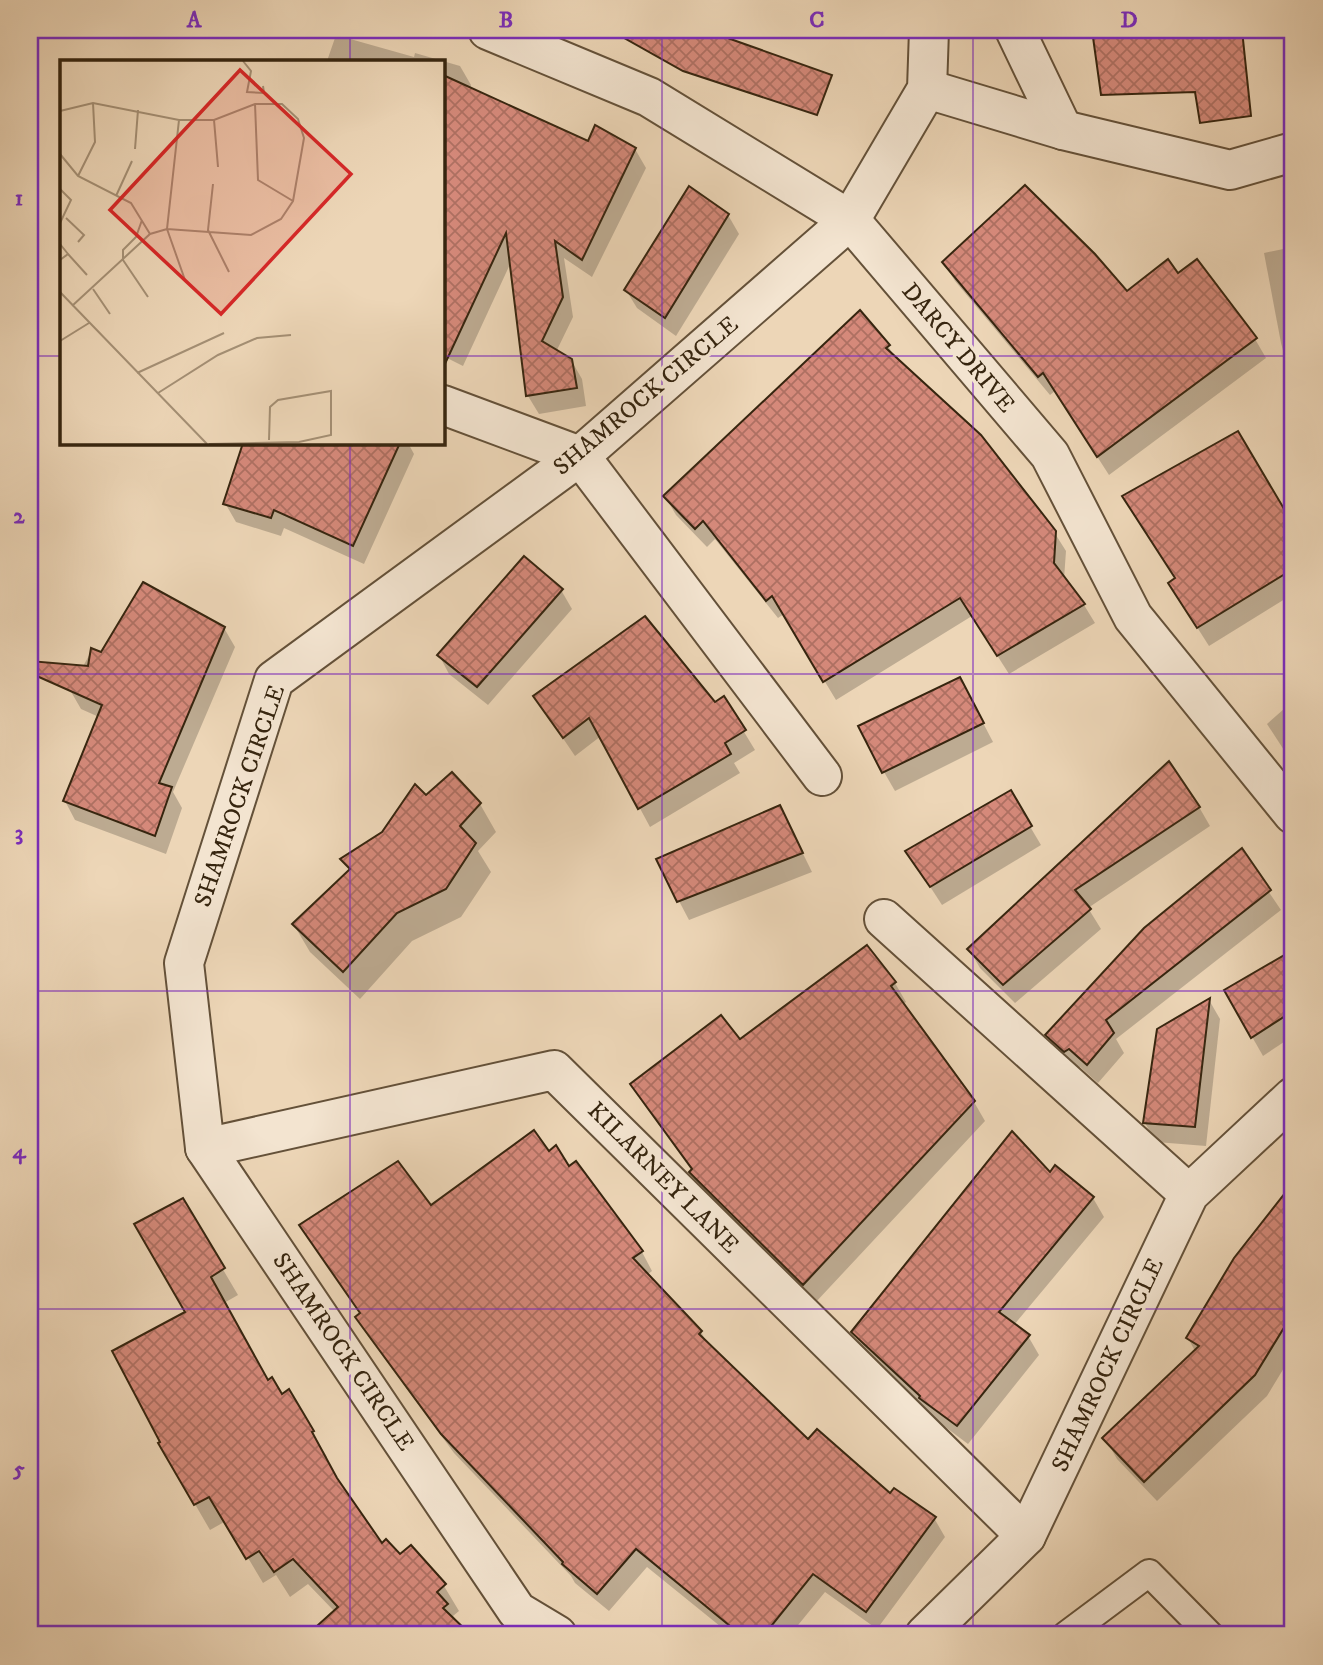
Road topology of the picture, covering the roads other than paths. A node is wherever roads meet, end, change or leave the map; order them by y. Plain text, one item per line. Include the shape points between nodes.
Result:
1 (488, 30) edge
2 (929, 30) edge
3 (1015, 30) edge
4 (926, 89) junction
5 (1063, 131) junction
6 (1293, 152) edge
7 (850, 220) junction
8 (444, 405) edge
9 (580, 456) junction
10 (822, 776) dead end
11 (1293, 814) edge
12 (884, 919) dead end
13 (1293, 1097) edge
14 (205, 1148) junction
15 (1189, 1194) junction
16 (1026, 1536) junction
17 (557, 1635) edge
18 (925, 1635) edge
19 (1066, 1635) edge
20 (1210, 1635) edge

1 - 7 street, DARCY DRIVE via 649,97
2 - 4 street, SHAMROCK CIRCLE
3 - 5 street
4 - 5 street
4 - 7 street, SHAMROCK CIRCLE
5 - 6 street via 1230,170
7 - 9 street, SHAMROCK CIRCLE
7 - 11 street, DARCY DRIVE via 1050,455 1133,617
8 - 9 street
9 - 10 street
9 - 14 street, SHAMROCK CIRCLE via 275,680 184,963
12 - 15 street
13 - 15 street, SHAMROCK CIRCLE
14 - 16 street, KILARNEY LANE via 554,1070
14 - 17 street, SHAMROCK CIRCLE via 517,1611
15 - 16 street, SHAMROCK CIRCLE
16 - 18 street, SHAMROCK CIRCLE
19 - 20 lane via 1149,1573

